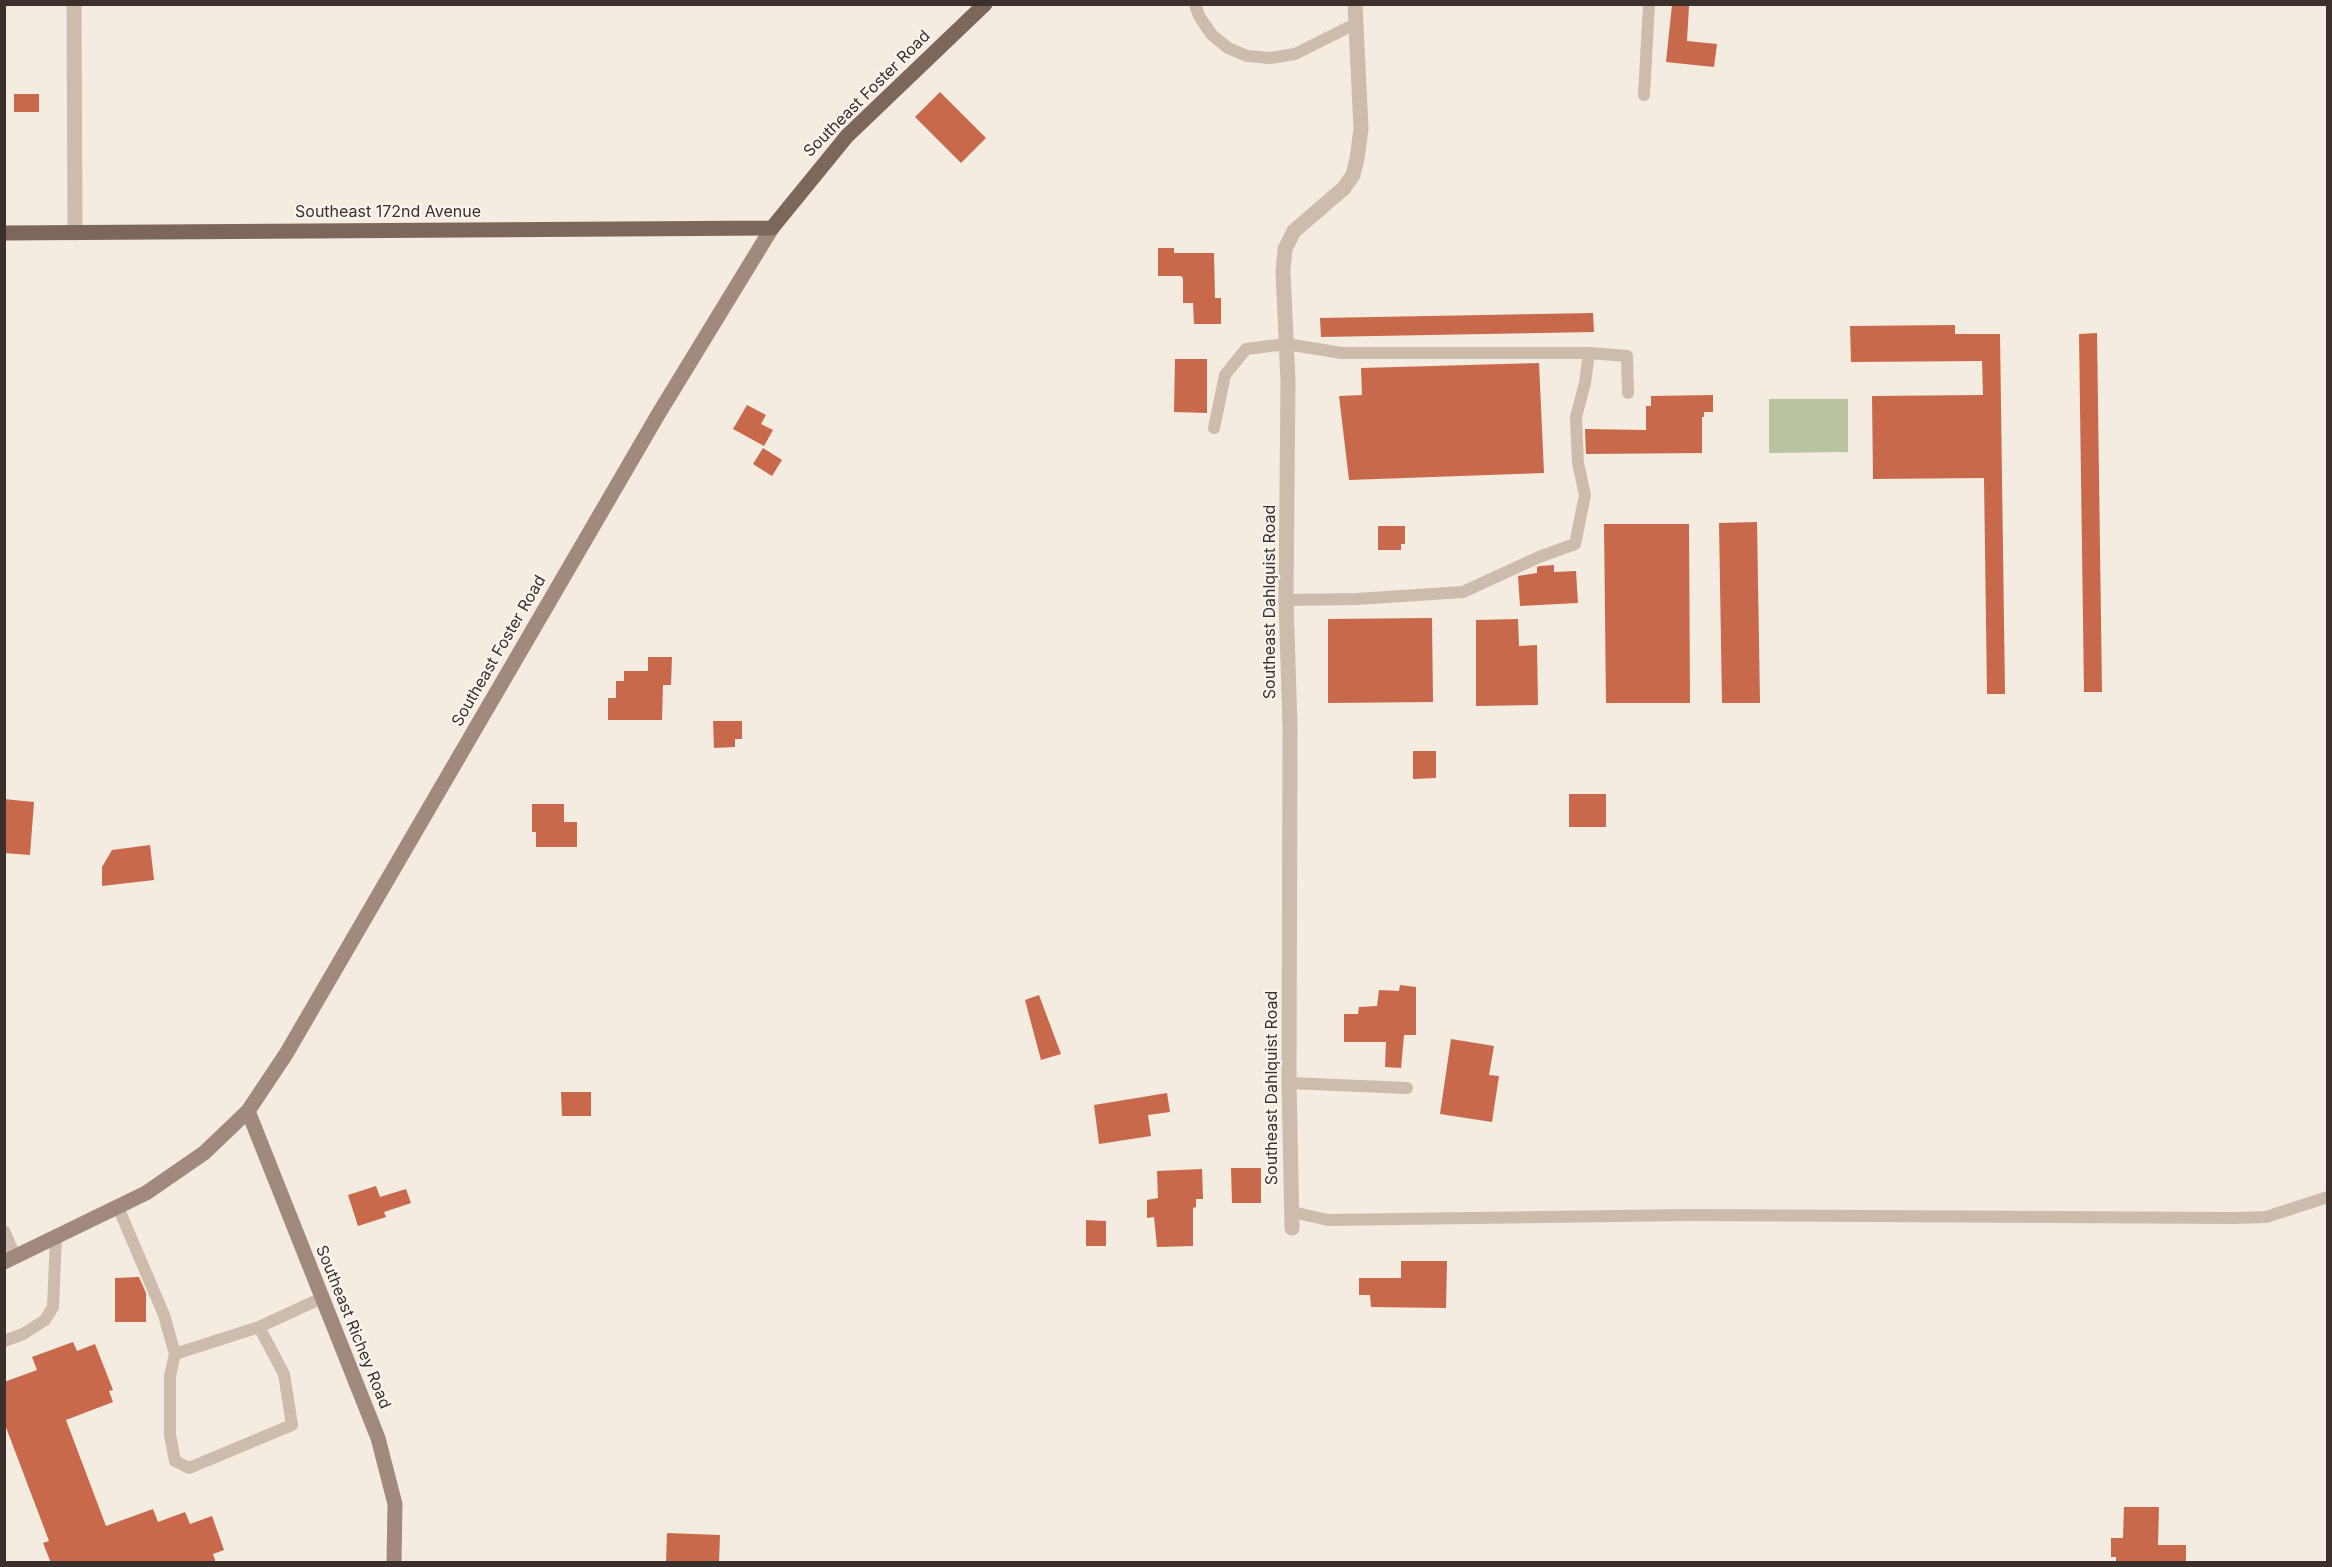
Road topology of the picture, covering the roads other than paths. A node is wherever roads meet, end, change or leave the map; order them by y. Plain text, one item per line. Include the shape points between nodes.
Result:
1 (74, 4) edge
2 (985, 4) edge
3 (1196, 4) edge
4 (1355, 4) edge
5 (1649, 4) edge
6 (1355, 24) junction
7 (1644, 95) dead end
8 (772, 228) junction
9 (4, 233) edge
10 (75, 233) junction
11 (1286, 344) junction
12 (1589, 353) junction
13 (1628, 393) dead end
14 (1214, 428) dead end
15 (1286, 600) junction
16 (1289, 1083) junction
17 (1407, 1088) dead end
18 (248, 1111) junction
19 (2328, 1197) edge
20 (118, 1207) junction
21 (1292, 1220) joint
22 (4, 1231) edge
23 (56, 1238) junction
24 (10, 1259) edge
25 (322, 1298) junction
26 (260, 1327) junction
27 (4, 1341) edge
28 (175, 1354) junction
29 (394, 1563) edge

1 - 10 street
2 - 8 main road, Southeast Foster Road via 847,136
3 - 6 lane via 1212,35 1246,56 1295,54
4 - 6 street, Southeast Dahlquist Road
5 - 7 lane
6 - 11 street, Southeast Dahlquist Road via 1361,129 1357,159 1344,188 1294,231 1285,249
8 - 10 main road, Southeast 172nd Avenue
8 - 18 main road, Southeast Foster Road via 659,413 286,1054
9 - 10 main road, Southeast 172nd Avenue
11 - 12 lane via 1342,352
11 - 14 lane via 1246,349 1225,375
11 - 15 street, Southeast Dahlquist Road
12 - 13 lane via 1627,356
12 - 15 lane via 1576,417 1578,463 1585,495 1575,544 1463,592
15 - 16 street, Southeast Dahlquist Road via 1290,749
16 - 17 lane
16 - 21 street, Southeast Dahlquist Road
18 - 20 main road, Southeast Foster Road via 196,1160
18 - 25 main road, Southeast Richey Road
19 - 21 lane via 2266,1217 2234,1218 1688,1215
20 - 23 main road, Southeast Foster Road
20 - 28 lane via 164,1316
22 - 24 lane
23 - 24 main road, Southeast Foster Road
23 - 27 lane via 53,1307 45,1320
25 - 26 lane
25 - 29 main road, Southeast Richey Road via 389,1475 395,1504
26 - 28 lane
26 - 28 lane via 284,1374 292,1425 189,1468 175,1461 170,1435 170,1376

